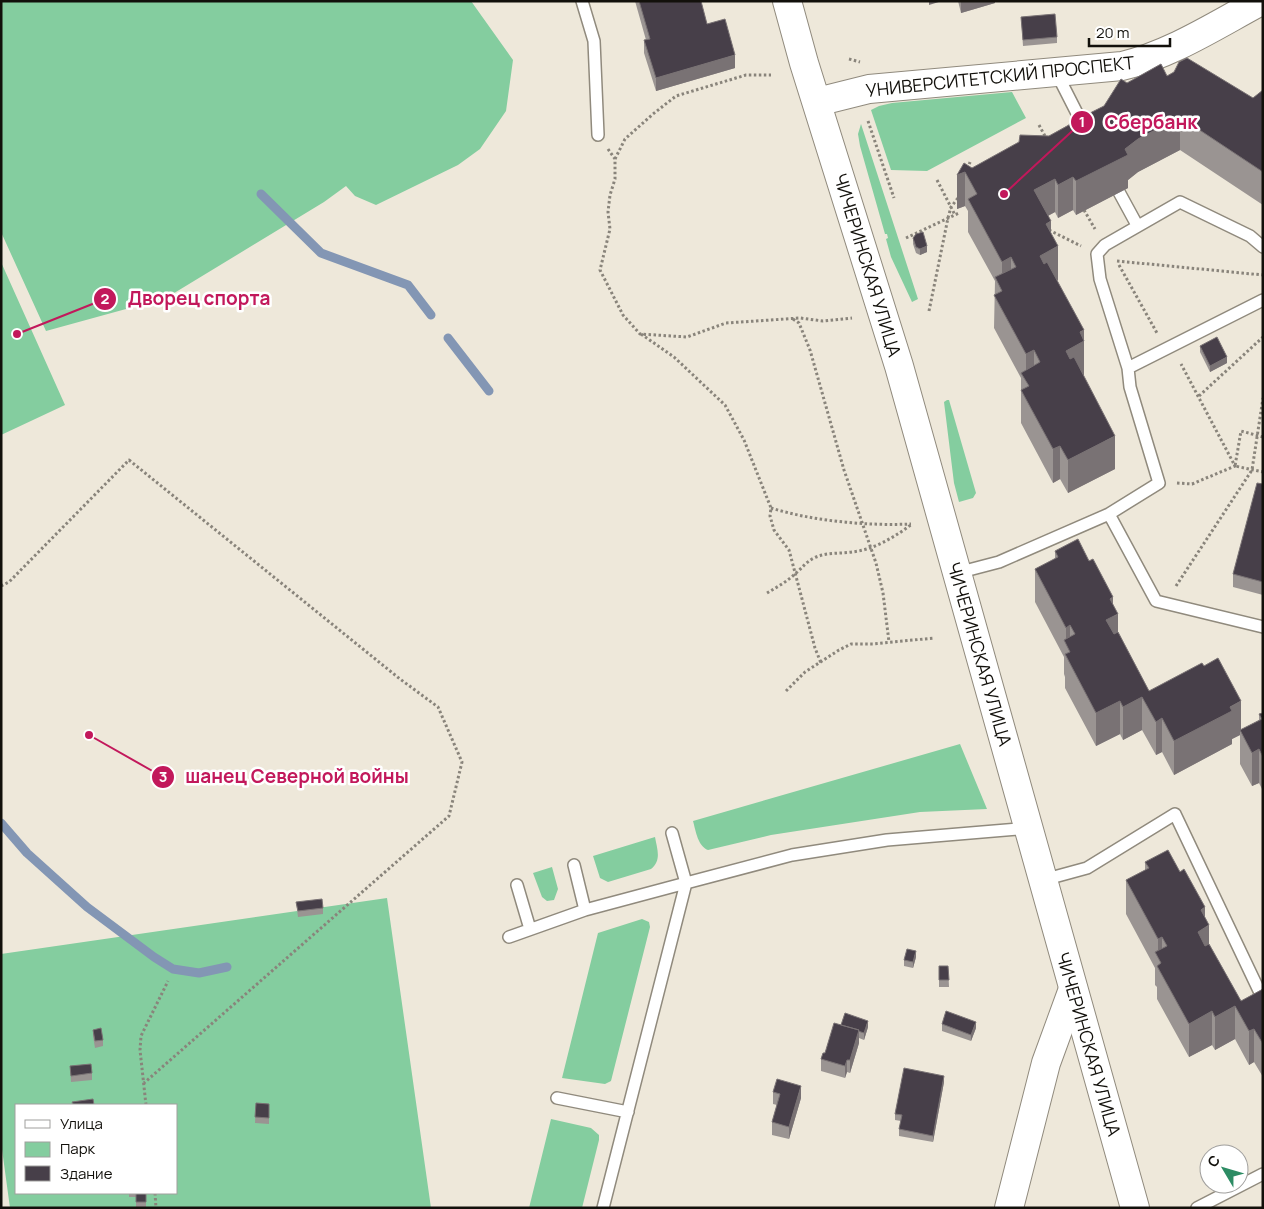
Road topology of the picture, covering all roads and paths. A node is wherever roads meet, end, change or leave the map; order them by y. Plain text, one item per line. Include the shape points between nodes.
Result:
1 (582, 1) edge
2 (787, 1) edge
3 (1261, 1) edge
4 (1056, 72) junction
5 (771, 75) dead end
6 (817, 102) junction
7 (868, 121) dead end
8 (1039, 125) dead end
9 (598, 135) joint
10 (1089, 137) edge
11 (1047, 140) edge
12 (615, 158) junction
13 (970, 162) dead end
14 (966, 177) edge
15 (937, 180) dead end
16 (962, 192) edge
17 (1119, 192) edge
18 (894, 198) dead end
19 (951, 207) junction
20 (948, 218) junction
21 (1137, 225) junction
22 (1045, 228) edge
23 (906, 238) dead end
24 (1263, 247) edge
25 (1097, 254) junction
26 (1117, 262) junction
27 (1263, 275) edge
28 (1263, 300) edge
29 (929, 310) dead end
30 (792, 318) junction
31 (852, 318) dead end
32 (640, 334) junction
33 (1263, 337) edge
34 (1171, 346) junction
35 (1128, 368) junction
36 (1199, 396) junction
37 (1263, 398) edge
38 (1257, 435) junction
39 (1263, 437) edge
40 (1235, 466) junction
41 (1252, 470) junction
42 (1263, 472) edge
43 (1159, 483) junction
44 (771, 508) junction
45 (1109, 514) junction
46 (863, 523) junction
47 (870, 548) junction
48 (957, 573) junction
49 (796, 574) junction
50 (1, 586) edge
51 (767, 593) dead end
52 (1165, 603) junction
53 (1263, 627) edge
54 (934, 638) dead end
55 (889, 642) junction
56 (822, 662) junction
57 (786, 692) dead end
58 (1028, 828) junction
59 (672, 833) dead end
60 (574, 865) dead end
61 (1043, 880) junction
62 (686, 883) junction
63 (517, 885) dead end
64 (585, 910) junction
65 (530, 929) junction
66 (509, 937) dead end
67 (168, 981) dead end
68 (1073, 989) junction
69 (1263, 1000) edge
70 (144, 1083) junction
71 (557, 1098) dead end
72 (146, 1104) edge
73 (628, 1112) junction
74 (1263, 1174) edge
75 (155, 1194) edge
76 (156, 1208) edge
77 (603, 1208) edge
78 (1009, 1208) edge
79 (1135, 1208) edge
80 (1197, 1208) edge

1 - 9 lane via 594,41
2 - 6 main road, ЧИЧЕРИНСКАЯ УЛИЦА
3 - 4 main road, УНИВЕРСИТЕТСКИЙ ПРОСПЕКТ via 1148,59 1113,67
4 - 6 main road, УНИВЕРСИТЕТСКИЙ ПРОСПЕКТ via 869,89
4 - 10 lane
5 - 12 path via 746,75 676,96 625,139
6 - 48 main road, ЧИЧЕРИНСКАЯ УЛИЦА via 899,366
7 - 18 path
8 - 11 path
9 - 12 path
12 - 32 path via 615,179 608,212 610,230 600,270 623,315
13 - 14 path
15 - 19 path
16 - 19 path
17 - 21 lane
19 - 20 path
19 - 20 path via 957,214
20 - 23 path
20 - 29 path
21 - 24 lane via 1180,202 1250,236
21 - 25 lane via 1104,245
22 - 25 path
25 - 26 path
25 - 35 lane via 1100,279
26 - 27 path
26 - 34 path via 1158,334
28 - 34 lane
30 - 31 path via 823,321
30 - 32 path via 726,323 686,337
30 - 46 path via 804,333
32 - 44 path via 674,357 725,405 744,440
33 - 36 path
34 - 35 lane
34 - 36 path
35 - 43 lane via 1130,388
36 - 40 path
37 - 38 path
38 - 39 path
38 - 40 path via 1241,432
38 - 41 path
40 - 41 path
40 - 43 path via 1192,484
41 - 42 path
41 - 52 path
43 - 45 lane
44 - 46 path via 786,513
44 - 49 path via 774,530 789,550
45 - 48 lane via 999,562
45 - 52 lane via 1156,601
46 - 47 path
46 - 47 path via 885,526 912,524
47 - 49 path via 813,558
47 - 55 path via 883,593
48 - 58 main road, ЧИЧЕРИНСКАЯ УЛИЦА
49 - 51 path
49 - 56 path via 815,648
50 - 70 path via 10,582 129,460 438,707 462,762 449,816
52 - 53 lane
54 - 55 path
55 - 56 path via 851,644
56 - 57 path via 805,672
58 - 61 main road, ЧИЧЕРИНСКАЯ УЛИЦА
58 - 62 lane via 887,840 792,855
59 - 62 lane
60 - 64 lane
61 - 68 main road, ЧИЧЕРИНСКАЯ УЛИЦА
61 - 69 lane via 1087,868 1175,814
62 - 64 lane
62 - 73 lane
63 - 65 lane
64 - 65 lane
65 - 66 lane
67 - 70 path via 141,1036
68 - 78 main road via 1046,1063
68 - 79 main road, ЧИЧЕРИНСКАЯ УЛИЦА
70 - 72 path
71 - 73 lane
73 - 77 lane
74 - 80 lane
75 - 76 path

